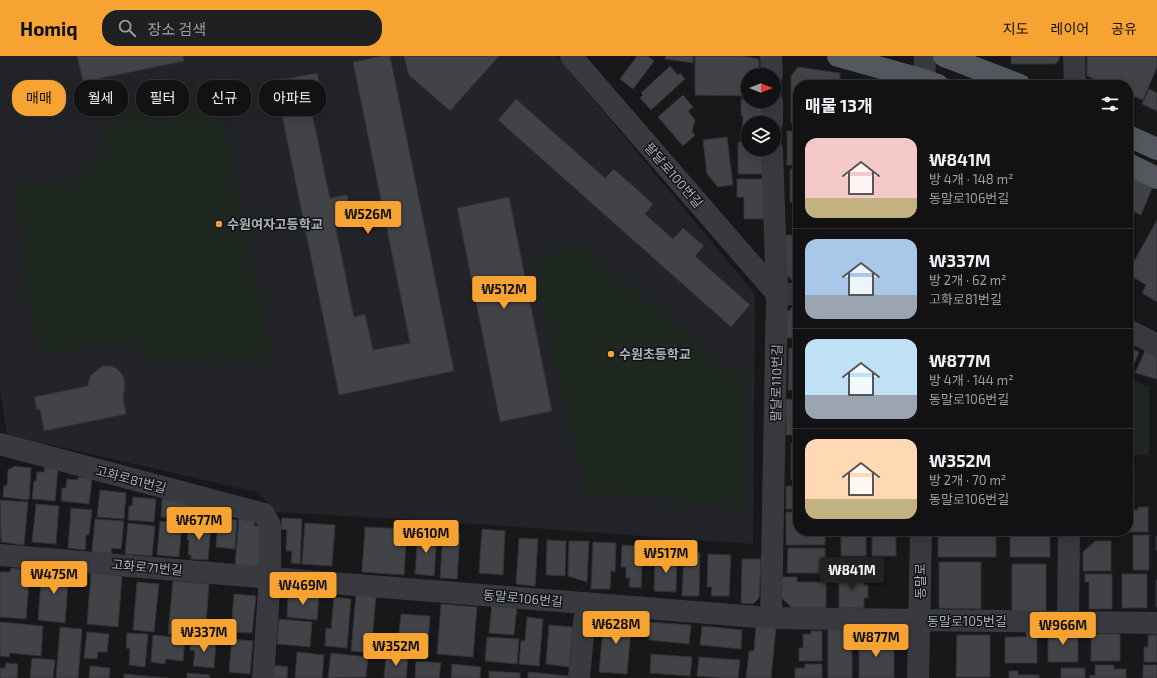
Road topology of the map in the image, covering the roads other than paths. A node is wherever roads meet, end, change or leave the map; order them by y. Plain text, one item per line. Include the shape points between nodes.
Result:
1 (570, 56) edge
2 (771, 56) edge
3 (838, 56) edge
4 (924, 56) edge
5 (944, 56) edge
6 (1074, 56) edge
7 (772, 68) edge
8 (919, 80) edge
9 (928, 80) edge
10 (1007, 80) edge
11 (1075, 80) edge
12 (1133, 138) edge
13 (1157, 149) edge
14 (773, 156) edge
15 (1133, 166) edge
16 (1157, 178) edge
17 (788, 294) edge
18 (1133, 333) edge
19 (1157, 345) edge
20 (0, 444) edge
21 (921, 536) edge
22 (1069, 536) edge
23 (0, 555) edge
24 (270, 578) junction
25 (586, 603) junction
26 (771, 618) junction
27 (920, 620) junction
28 (1068, 622) junction
29 (1157, 623) edge
30 (263, 678) edge
31 (579, 678) edge
32 (918, 678) edge

1 - 17 street, 팔달로100번길
2 - 7 street
3 - 8 main road
4 - 9 street
5 - 10 main road
6 - 11 street
12 - 13 main road
14 - 17 street, 팔달로110번길
15 - 16 main road
17 - 26 street, 팔달로110번길
18 - 19 street
20 - 24 street, 고화로81번길 via 264,514 270,526
21 - 27 street, 동말로
22 - 28 street
23 - 24 street, 고화로71번길
24 - 25 street, 동말로106번길
24 - 30 street, 고화로81번길
25 - 26 street, 동말로106번길
25 - 31 street
26 - 27 street, 동말로106번길
27 - 28 street, 동말로105번길
27 - 32 street, 동말로
28 - 29 street, 동말로105번길

